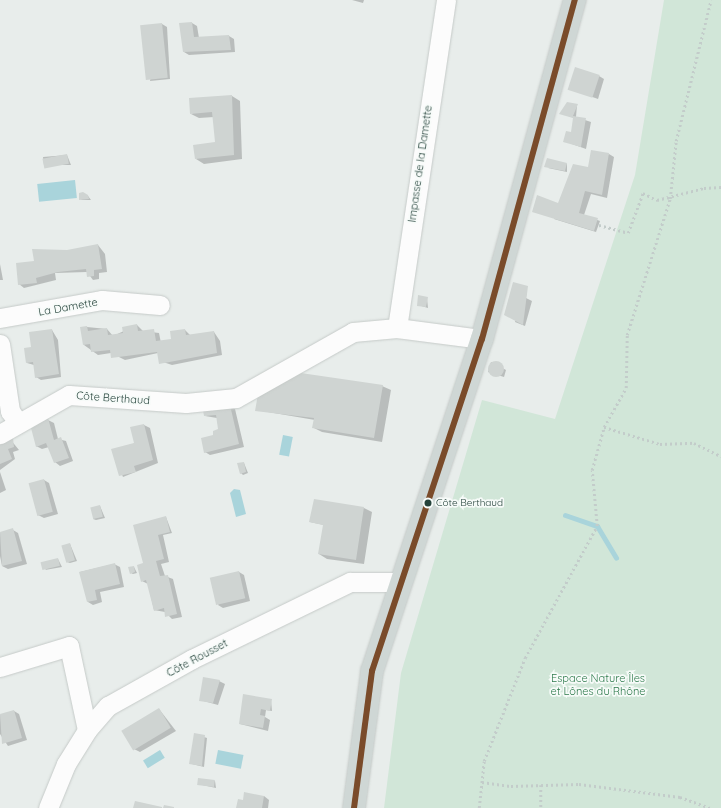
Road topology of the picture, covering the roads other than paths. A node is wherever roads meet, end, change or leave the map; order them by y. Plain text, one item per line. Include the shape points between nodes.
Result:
1 (446, 0) edge
2 (575, 0) edge
3 (160, 305) dead end
4 (0, 318) edge
5 (397, 328) junction
6 (482, 339) junction
7 (0, 344) edge
8 (9, 415) edge
9 (0, 434) edge
10 (399, 582) junction
11 (0, 667) edge
12 (87, 730) junction
13 (48, 808) edge
14 (354, 808) edge

1 - 5 street, Impasse de la Damette
2 - 6 main road
3 - 4 street, La Damette via 102,300
5 - 6 street, Côte Berthaud
5 - 8 street, Côte Berthaud via 353,332 236,398 186,403 69,395
6 - 10 main road
7 - 8 street
8 - 9 street, Côte Berthaud
10 - 12 street, Côte Rousset via 350,582 192,659 108,706
10 - 14 main road via 372,671
11 - 12 street via 69,646
12 - 13 street, Côte Rousset via 66,764

